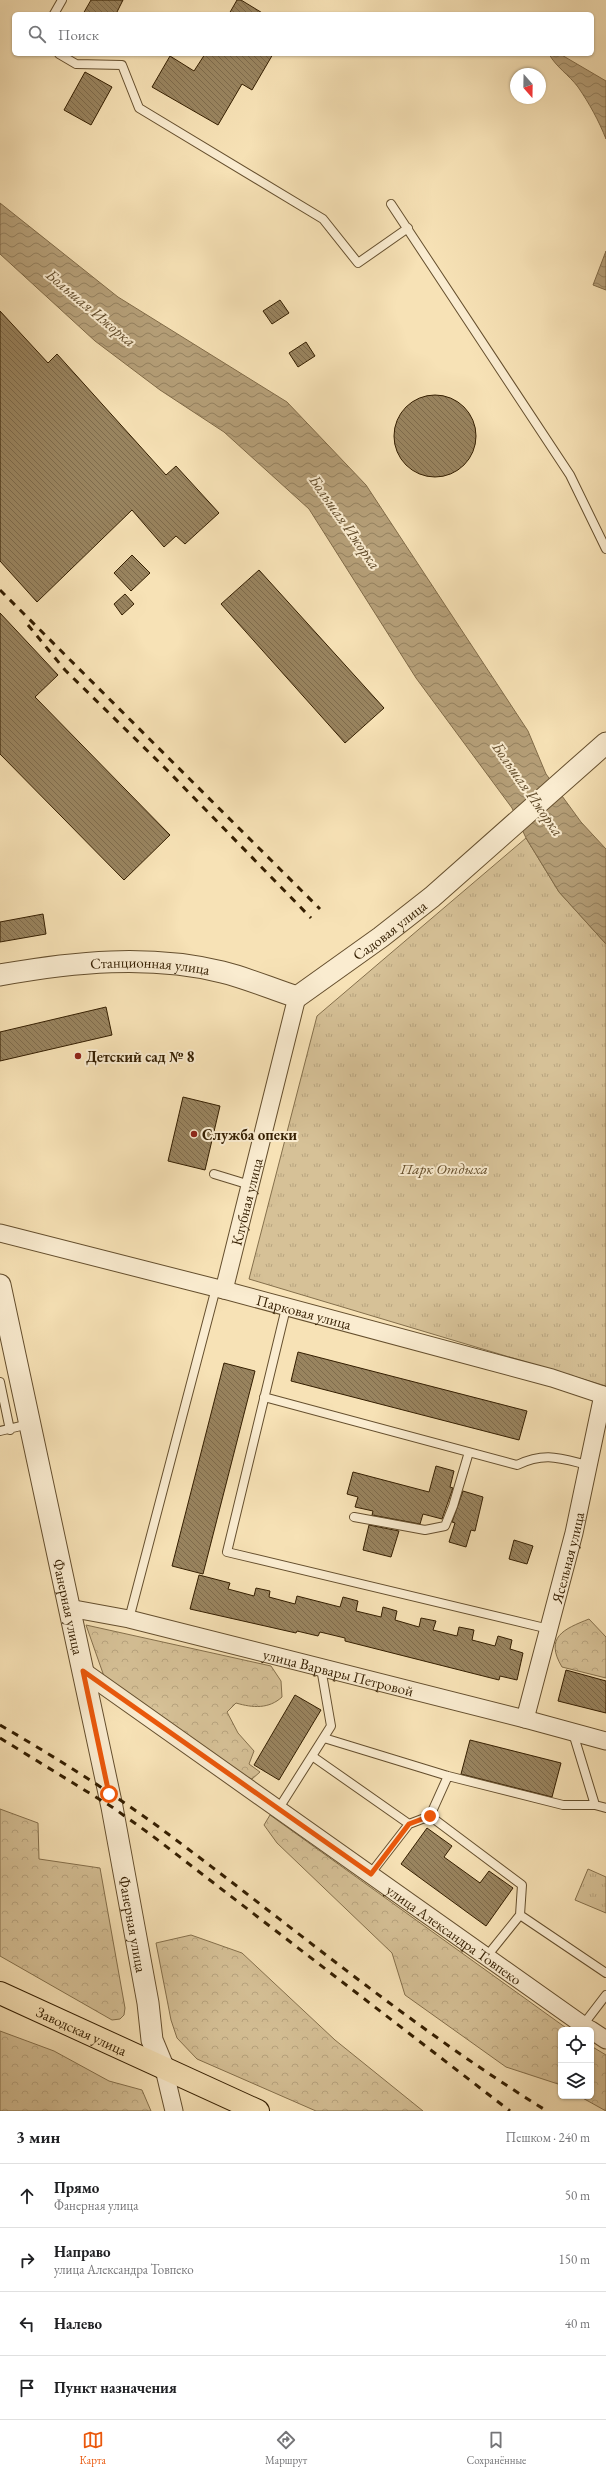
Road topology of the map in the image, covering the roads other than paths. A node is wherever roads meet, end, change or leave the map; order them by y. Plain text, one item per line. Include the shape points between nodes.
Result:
1 (62, 0) edge
2 (55, 12) edge
3 (62, 56) edge
4 (392, 204) dead end
5 (408, 228) junction
6 (606, 549) edge
7 (606, 743) edge
8 (0, 976) edge
9 (297, 997) junction
10 (214, 1174) dead end
11 (250, 1185) junction
12 (0, 1233) edge
13 (0, 1285) edge
14 (220, 1289) junction
15 (286, 1308) junction
16 (7, 1346) edge
17 (0, 1382) edge
18 (605, 1393) edge
19 (264, 1397) junction
20 (30, 1424) junction
21 (10, 1430) junction
22 (0, 1431) edge
23 (469, 1452) junction
24 (588, 1465) junction
25 (354, 1517) dead end
26 (69, 1608) junction
27 (129, 1619) junction
28 (549, 1629) junction
29 (321, 1668) junction
30 (83, 1671) junction
31 (525, 1719) junction
32 (573, 1733) junction
33 (324, 1738) junction
34 (606, 1741) edge
35 (312, 1756) junction
36 (448, 1776) junction
37 (595, 1805) junction
38 (279, 1808) junction
39 (606, 1808) edge
40 (430, 1816) junction
41 (409, 1824) junction
42 (371, 1874) junction
43 (520, 1914) junction
44 (487, 1956) junction
45 (606, 1973) edge
46 (0, 1993) edge
47 (606, 1995) edge
48 (585, 2027) edge
49 (589, 2027) edge
50 (594, 2033) edge
51 (606, 2040) edge
52 (164, 2069) junction
53 (174, 2111) edge
54 (258, 2111) edge

1 - 2 lane
3 - 5 lane via 76,64 122,65 139,108 323,219 358,263
4 - 5 lane
5 - 6 lane via 570,475
7 - 9 street, Садовая улица via 432,897
8 - 9 street, Станционная улица via 54,966 101,962 152,962 222,972
9 - 11 street, Клубная улица
10 - 11 lane
11 - 14 street, Клубная улица
12 - 14 street, Парковая улица
13 - 16 street, Фанерная улица
14 - 15 street, Парковая улица
14 - 27 lane
15 - 18 street, Парковая улица
15 - 19 lane
16 - 20 street, Фанерная улица
17 - 21 lane
18 - 24 street, Ясельная улица
19 - 23 lane
19 - 28 lane via 227,1552
20 - 21 lane
20 - 26 street, Фанерная улица
21 - 22 lane
23 - 24 lane via 517,1465 533,1457 549,1455
23 - 25 lane via 445,1526 425,1530
24 - 28 street, Ясельная улица via 574,1533
26 - 27 street, улица Варвары Петровой
26 - 30 street, Фанерная улица
27 - 29 street, улица Варвары Петровой
28 - 31 street, Ясельная улица
29 - 31 street, улица Варвары Петровой
29 - 33 lane via 331,1726
30 - 38 street, улица Александра Товпеко
30 - 52 street, Фанерная улица via 114,1814 148,2003 152,2040
31 - 32 street, улица Варвары Петровой
32 - 34 street, улица Варвары Петровой
32 - 37 lane
33 - 35 lane
33 - 36 lane
35 - 38 lane
35 - 41 lane
36 - 37 lane via 563,1805
36 - 40 lane
37 - 39 lane
38 - 42 street, улица Александра Товпеко
40 - 41 lane
40 - 43 lane via 522,1884
41 - 42 lane
42 - 44 street, улица Александра Товпеко
43 - 44 lane
43 - 45 lane
44 - 48 street, улица Александра Товпеко
46 - 52 main road, Заводская улица
47 - 49 lane
50 - 51 street, улица Александра Товпеко
52 - 53 street
52 - 54 main road, Заводская улица

